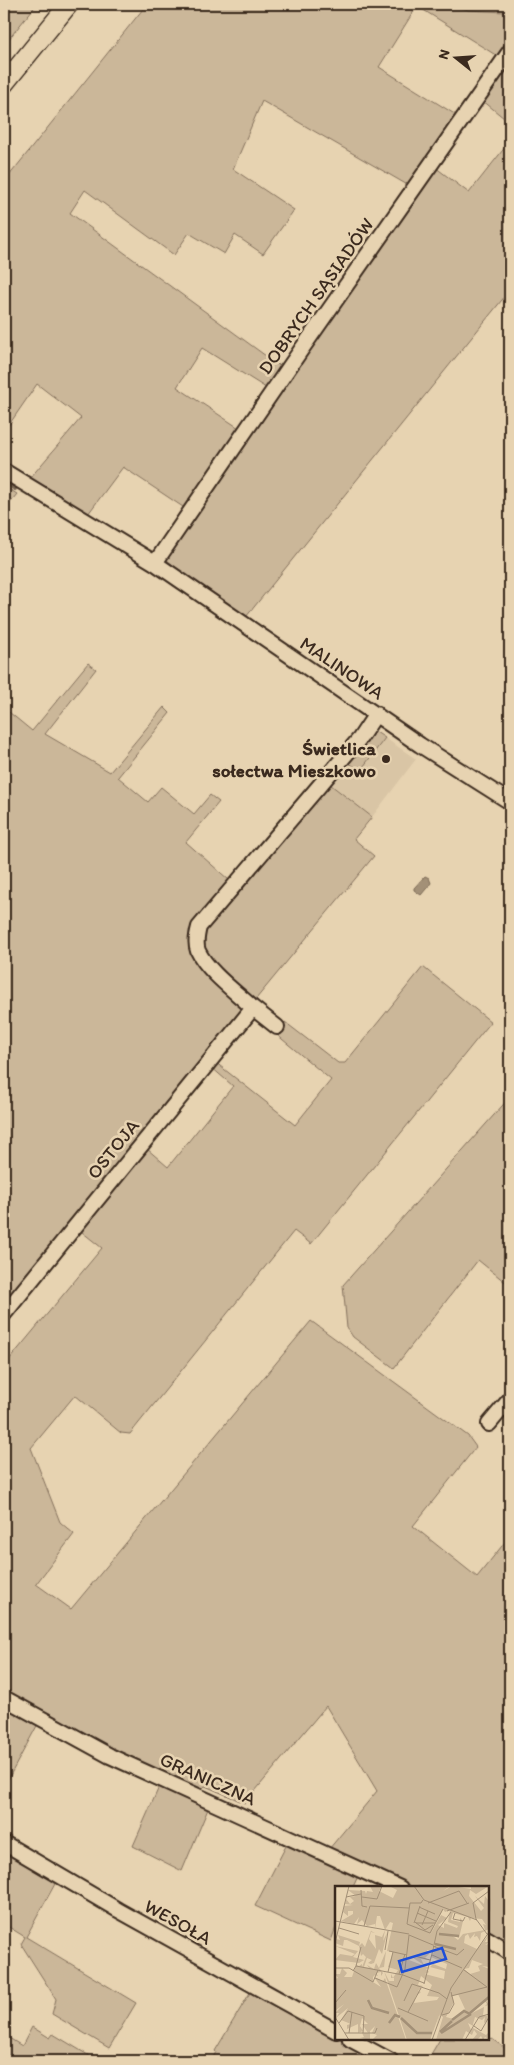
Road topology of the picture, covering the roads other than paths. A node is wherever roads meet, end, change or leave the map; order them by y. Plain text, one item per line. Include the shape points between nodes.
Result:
1 (69, 4) edge
2 (510, 51) edge
3 (4, 84) edge
4 (4, 471) edge
5 (155, 563) junction
6 (376, 714) junction
7 (510, 802) edge
8 (253, 1008) junction
9 (277, 1027) dead end
10 (4, 1314) edge
11 (510, 1398) edge
12 (490, 1424) dead end
13 (4, 1698) edge
14 (4, 1843) edge
15 (396, 1886) edge
16 (489, 1940) edge
17 (510, 1952) edge
18 (335, 2030) edge
19 (352, 2040) edge
20 (391, 2061) edge

1 - 3 street
2 - 5 street, DOBRYCH SĄSIADÓW
4 - 5 street, MALINOWA
5 - 6 street, MALINOWA
6 - 7 street, MALINOWA
6 - 8 street via 360,738 200,928 196,937 197,949 206,962
8 - 9 street
8 - 10 street, OSTOJA
11 - 12 street
13 - 15 street, GRANICZNA via 110,1756
14 - 18 street, WESOŁA
16 - 17 street
19 - 20 street

